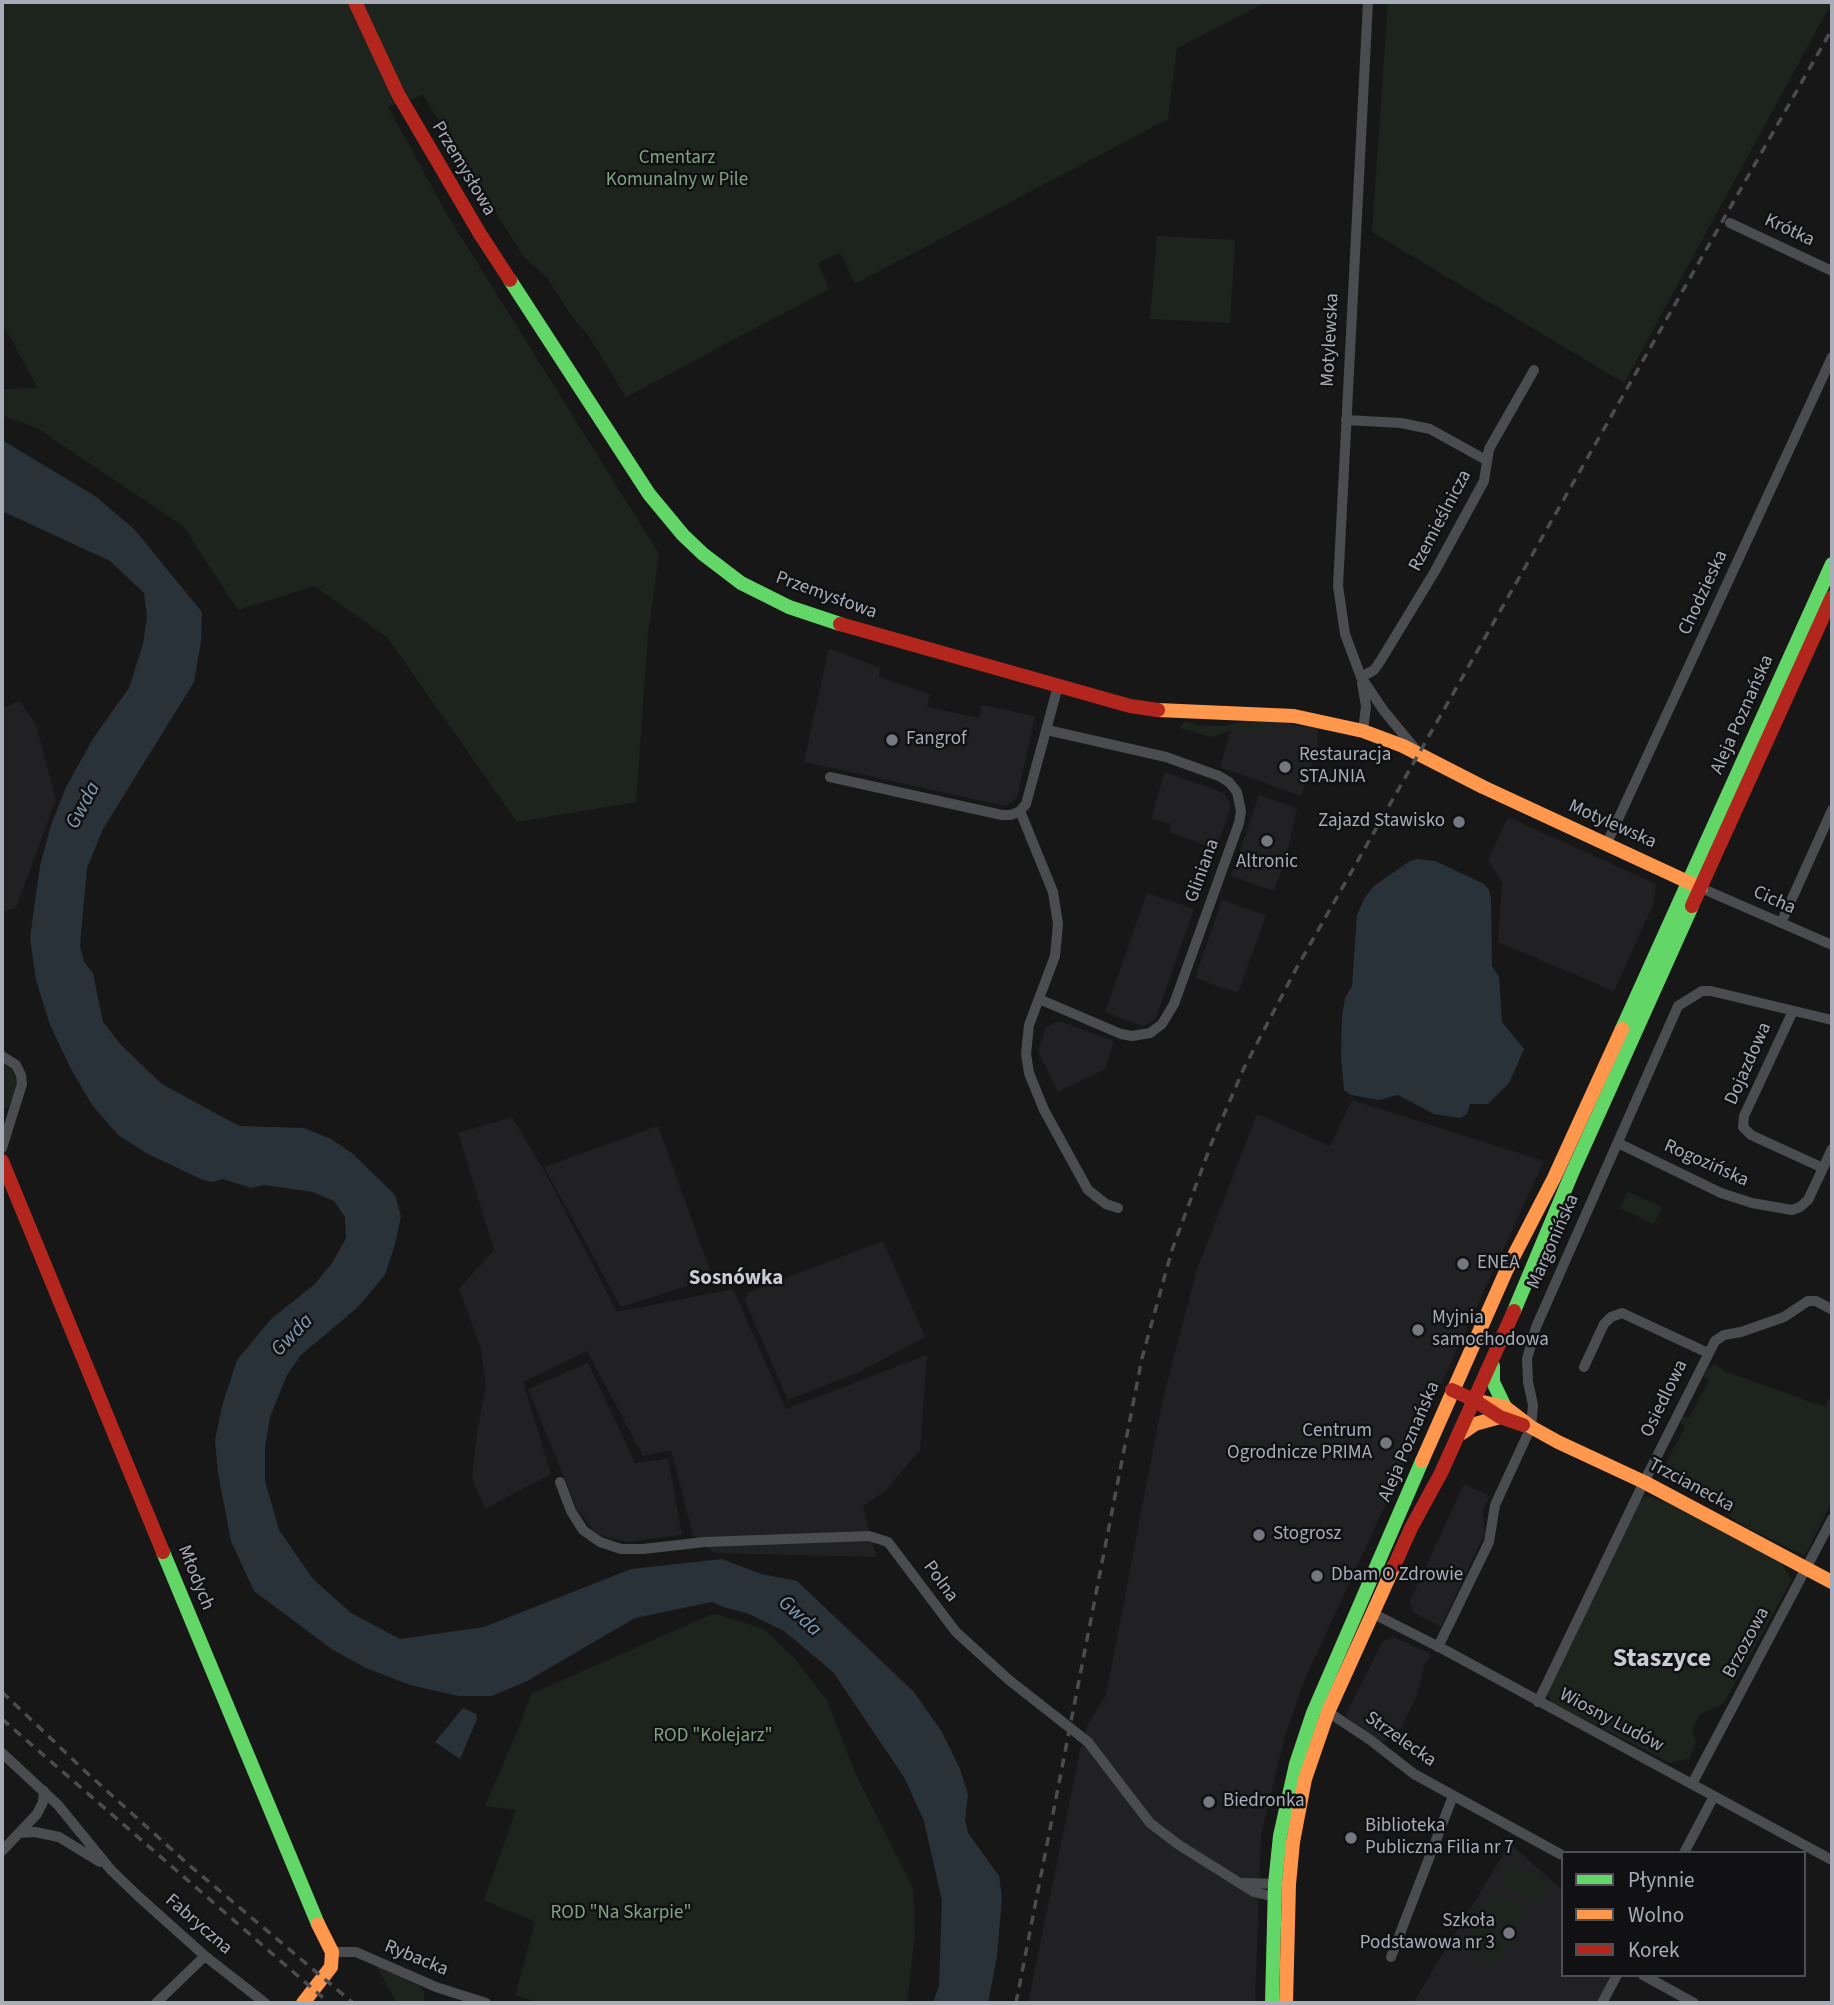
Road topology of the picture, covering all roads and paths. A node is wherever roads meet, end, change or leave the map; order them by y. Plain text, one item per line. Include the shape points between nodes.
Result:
1 (355, 2) edge
2 (1368, 2) edge
3 (1730, 223) dead end
4 (1832, 271) edge
5 (1832, 357) edge
6 (1534, 370) dead end
7 (1346, 420) junction
8 (1486, 460) junction
9 (1832, 564) edge
10 (1832, 597) edge
11 (1361, 677) junction
12 (1058, 686) junction
13 (1384, 711) junction
14 (1047, 730) junction
15 (1368, 732) junction
16 (1419, 753) junction
17 (830, 777) dead end
18 (1832, 810) edge
19 (1020, 811) junction
20 (1607, 843) junction
21 (1695, 885) junction
22 (1781, 923) junction
23 (1832, 945) edge
24 (1039, 999) junction
25 (1793, 1011) junction
26 (1832, 1020) edge
27 (2, 1056) edge
28 (1618, 1143) junction
29 (2, 1148) edge
30 (1832, 1149) edge
31 (2, 1161) edge
32 (1823, 1168) junction
33 (1118, 1209) dead end
34 (1501, 1282) junction
35 (1831, 1309) edge
36 (1510, 1321) junction
37 (1708, 1353) junction
38 (1493, 1359) junction
39 (1584, 1367) dead end
40 (1452, 1390) junction
41 (1474, 1400) junction
42 (1502, 1412) junction
43 (1531, 1427) junction
44 (1458, 1437) junction
45 (560, 1482) dead end
46 (1643, 1482) junction
47 (1832, 1520) edge
48 (1806, 1568) junction
49 (1832, 1582) edge
50 (1372, 1613) junction
51 (1438, 1647) junction
52 (1538, 1702) junction
53 (1328, 1712) junction
54 (2, 1753) edge
55 (1692, 1784) junction
56 (44, 1791) junction
57 (1453, 1796) junction
58 (1714, 1796) junction
59 (19, 1833) junction
60 (2, 1851) edge
61 (1685, 1851) edge
62 (1560, 1854) dead end
63 (1832, 1860) edge
64 (111, 1870) junction
65 (1282, 1891) junction
66 (332, 1952) junction
67 (205, 1956) junction
68 (1391, 1957) dead end
69 (1616, 1977) edge
70 (1647, 1977) edge
71 (156, 2003) edge
72 (265, 2003) edge
73 (303, 2003) edge
74 (486, 2003) edge
75 (1272, 2003) edge
76 (1286, 2003) edge
77 (1602, 2003) edge
78 (1694, 2003) edge

1 - 12 street, Przemysłowa via 398,94 480,234 649,494 683,535 726,573 789,607
2 - 7 street, Motylewska
3 - 4 street, Krótka
5 - 20 street, Chodzieska
6 - 8 street, Rzemieślnicza
7 - 8 street via 1430,429
7 - 11 street, Motylewska via 1338,586 1345,634
8 - 11 street, Rzemieślnicza via 1484,481 1435,571 1381,660
9 - 21 street, Aleja Poznańska
10 - 21 street, Aleja Poznańska
11 - 13 street, Motylewska
11 - 15 street, Motylewska
12 - 14 street
12 - 15 street, Przemysłowa via 1146,709 1276,714
13 - 15 street via 1380,725
13 - 16 street, Motylewska
14 - 19 street
14 - 24 street, Gliniana via 1166,757 1219,776 1237,792 1241,811 1174,1004 1162,1024 1150,1033 1121,1034
15 - 16 street, Przemysłowa
16 - 20 street, Motylewska
17 - 19 street via 1002,815
18 - 22 street
19 - 24 street via 1053,892 1057,915 1055,956
20 - 21 street, Motylewska
21 - 22 street, Cicha
21 - 34 street, Aleja Poznańska
21 - 36 street, Aleja Poznańska
22 - 23 street, Cicha
24 - 33 street via 1029,1025 1026,1054 1034,1090 1088,1190
25 - 26 street, Margonińska
25 - 28 street, Margonińska via 1711,991 1681,1003
25 - 32 street, Dojazdowa via 1744,1116 1744,1127 1751,1135
27 - 29 street via 18,1068 22,1084
28 - 32 street, Rogozińska via 1721,1193 1792,1210 1804,1205
28 - 43 street, Margonińska via 1532,1336 1527,1359
30 - 32 street, Rogozińska
31 - 66 street, Młodych
34 - 36 street via 1512,1294
34 - 40 street, Aleja Poznańska
35 - 37 street, Osiedlowa via 1808,1301 1784,1317 1720,1336
36 - 38 street, Aleja Poznańska
37 - 39 street via 1622,1313 1604,1324
37 - 46 street, Osiedlowa
38 - 41 street, Aleja Poznańska
38 - 42 street via 1493,1382
40 - 41 street, Trzcianecka
40 - 65 street, Aleja Poznańska via 1303,1739 1287,1800
41 - 42 street, Trzcianecka
41 - 44 street, Aleja Poznańska
42 - 43 street, Trzcianecka
42 - 44 street via 1475,1423
43 - 46 street, Trzcianecka
43 - 51 street, Margonińska via 1495,1505 1489,1542
44 - 50 street, Aleja Poznańska
45 - 65 street, Polna via 570,1511 583,1530 621,1549 869,1536 888,1542 956,1632 1009,1681 1088,1742 1150,1823 1238,1882
46 - 48 street, Trzcianecka
46 - 52 street, Osiedlowa
47 - 48 street, Brzozowa
48 - 49 street, Trzcianecka
48 - 55 street, Brzozowa
50 - 51 street, Wiosny Ludów
50 - 53 street, Aleja Poznańska
51 - 52 street, Wiosny Ludów
52 - 55 street, Wiosny Ludów
53 - 57 street, Strzelecka
53 - 65 street, Aleja Poznańska via 1312,1755
54 - 56 street, Fabryczna
55 - 58 street, Wiosny Ludów
56 - 59 street via 40,1807
56 - 64 street, Fabryczna
57 - 62 street, Strzelecka
57 - 68 street
58 - 61 street
58 - 63 street, Wiosny Ludów
59 - 60 street
59 - 64 street, Fabryczna via 59,1837
64 - 67 street, Fabryczna
65 - 75 street, Aleja Poznańska
65 - 76 street, Aleja Poznańska
66 - 73 street via 331,1967
66 - 74 street, Rybacka via 356,1952
67 - 71 street
67 - 72 street, Fabryczna
69 - 77 street
70 - 78 street

